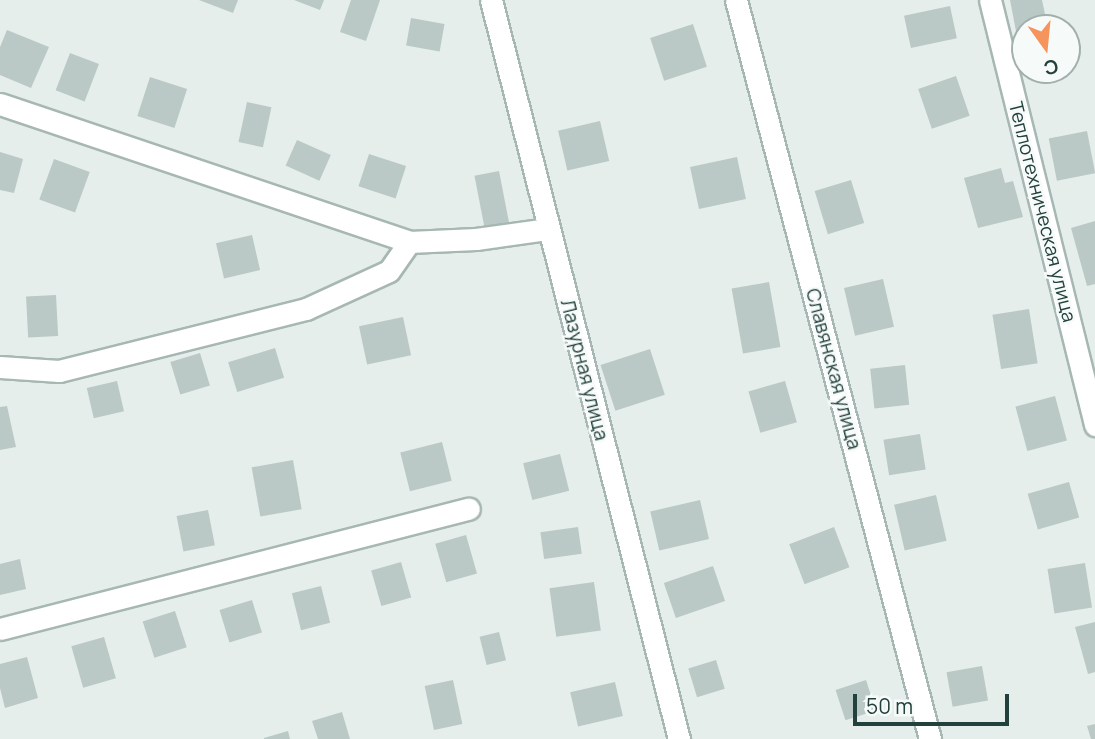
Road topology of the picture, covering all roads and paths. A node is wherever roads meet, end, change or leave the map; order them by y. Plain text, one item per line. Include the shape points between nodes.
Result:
1 (491, 0) edge
2 (736, 0) edge
3 (990, 0) edge
4 (0, 104) edge
5 (548, 229) junction
6 (409, 242) junction
7 (0, 367) edge
8 (1095, 425) edge
9 (469, 509) dead end
10 (0, 629) edge
11 (679, 739) edge
12 (930, 739) edge

1 - 5 street, Лазурная улица
2 - 12 street, Славянская улица
3 - 8 street, Теплотехническая улица
4 - 6 street
5 - 6 street
5 - 11 street, Лазурная улица
6 - 7 street via 389,271 306,309 59,371
9 - 10 street

